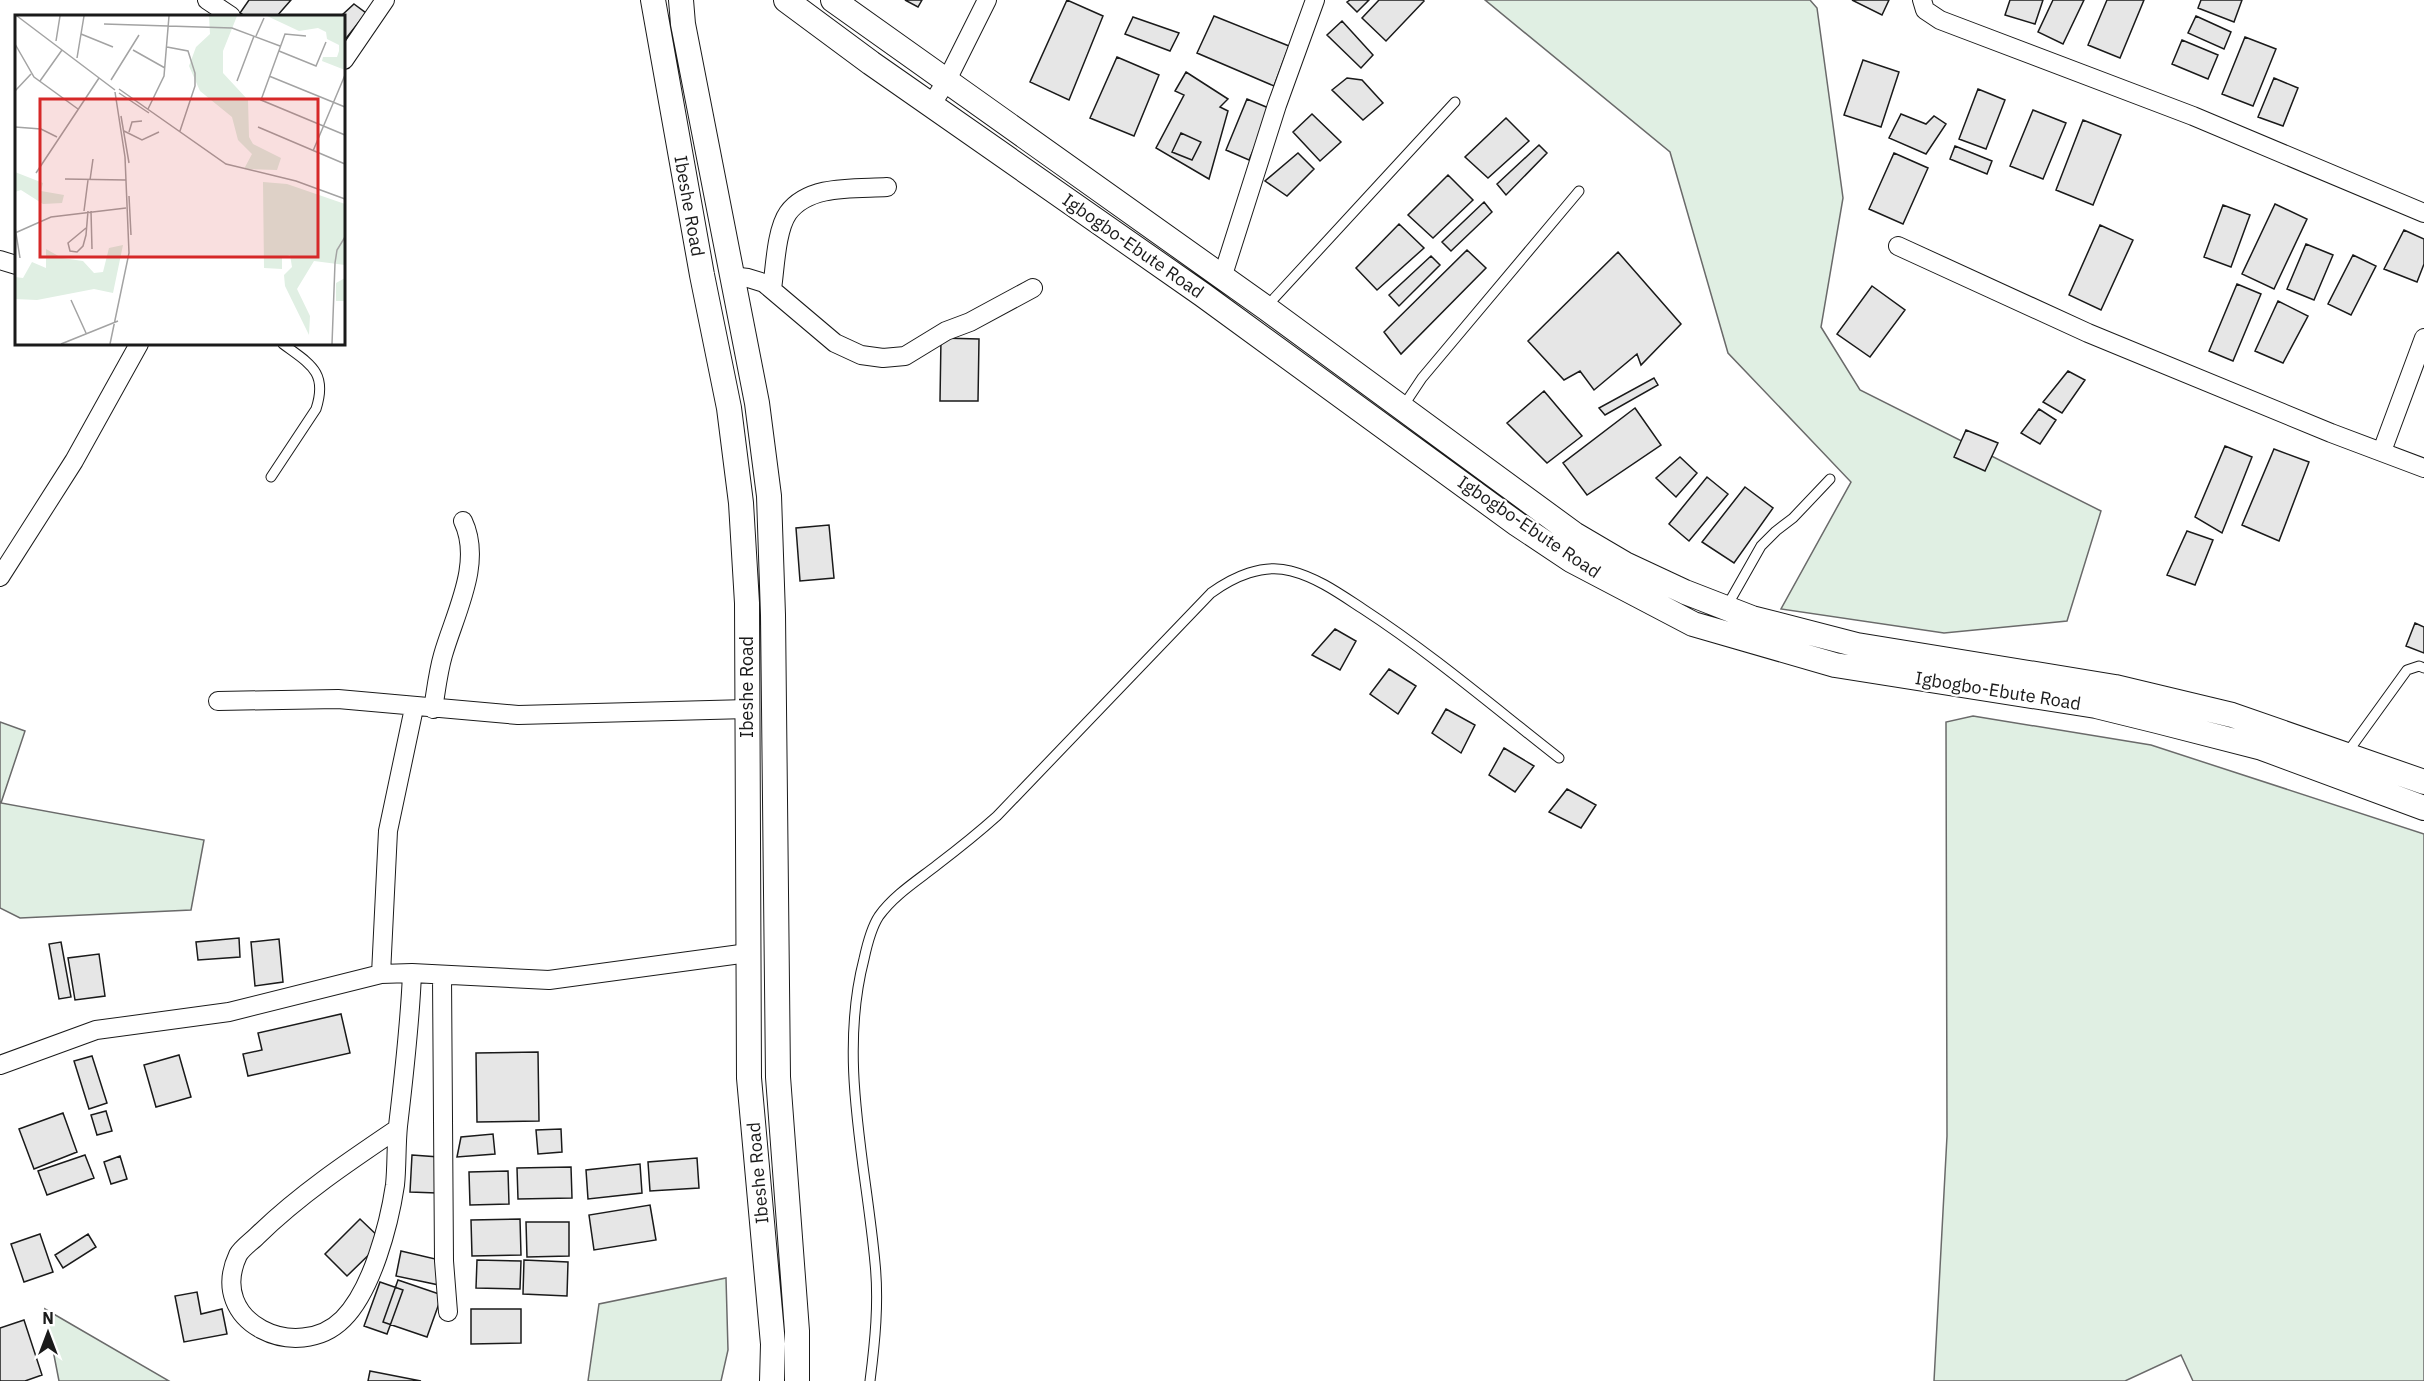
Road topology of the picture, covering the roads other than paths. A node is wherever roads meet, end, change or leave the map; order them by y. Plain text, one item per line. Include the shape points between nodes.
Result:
1 (207, 0) edge
2 (385, 0) edge
3 (653, 0) edge
4 (681, 0) edge
5 (786, 0) edge
6 (833, 0) edge
7 (987, 0) edge
8 (1315, 0) edge
9 (1922, 0) edge
10 (230, 15) edge
11 (345, 59) edge
12 (946, 82) junction
13 (1455, 102) dead end
14 (931, 105) junction
15 (887, 187) dead end
16 (1579, 191) dead end
17 (2424, 213) edge
18 (1898, 246) dead end
19 (0, 260) edge
20 (15, 265) edge
21 (731, 276) junction
22 (1222, 278) junction
23 (1034, 288) dead end
24 (772, 289) junction
25 (1266, 308) junction
26 (2424, 338) edge
27 (138, 345) edge
28 (284, 345) edge
29 (1402, 408) junction
30 (2382, 451) junction
31 (2424, 468) edge
32 (271, 477) dead end
33 (1830, 479) dead end
34 (464, 521) dead end
35 (0, 577) edge
36 (1726, 608) junction
37 (2424, 668) edge
38 (218, 700) dead end
39 (414, 708) junction
40 (433, 709) junction
41 (747, 710) junction
42 (2346, 753) junction
43 (1559, 758) dead end
44 (2424, 781) edge
45 (2424, 808) edge
46 (748, 953) junction
47 (412, 973) junction
48 (381, 974) junction
49 (442, 976) junction
50 (0, 1065) edge
51 (398, 1129) junction
52 (447, 1312) dead end
53 (772, 1381) edge
54 (797, 1381) edge
55 (870, 1381) edge

1 - 10 street
2 - 11 street
3 - 41 main road, Ibeshe Road via 729,408 741,503 747,603
4 - 21 main road, Ibeshe Road
5 - 14 main road, Igbogbo-Ebute Road
6 - 12 main road, Igbogbo-Ebute Road
7 - 12 street
8 - 22 street
9 - 17 street via 1925,10 1940,20 2193,116
12 - 14 street
12 - 22 main road, Igbogbo-Ebute Road
13 - 25 lane
14 - 45 main road, Igbogbo-Ebute Road via 1203,295 1517,524 1571,560 1693,624 1835,664 2084,704 2157,721 2262,748
15 - 24 street via 832,191 800,201 787,214 780,233
16 - 29 lane via 1422,378
18 - 30 street via 2088,333
19 - 20 street
21 - 24 street via 764,283
21 - 54 main road, Ibeshe Road via 757,403 769,496 778,1077 797,1330
22 - 25 main road, Igbogbo-Ebute Road
23 - 24 street via 905,356 883,358 861,355 835,343
25 - 29 main road, Igbogbo-Ebute Road
26 - 30 street
27 - 35 street via 74,461
28 - 32 lane via 315,368 320,396 316,409
29 - 36 main road, Igbogbo-Ebute Road via 1574,534 1625,564
30 - 31 street
33 - 36 lane via 1761,546
34 - 40 street via 471,551 467,578 442,657
36 - 42 main road, Igbogbo-Ebute Road via 1857,645 2115,687 2232,715
37 - 42 lane via 2407,670
38 - 39 street via 338,699
39 - 40 street
39 - 48 street via 388,831
40 - 41 street via 518,715
41 - 46 main road, Ibeshe Road
42 - 44 main road, Igbogbo-Ebute Road
43 - 55 lane via 1390,626 1321,582 1289,570 1265,570 1228,581 1211,593 998,816 907,888 879,916 869,937 857,998 853,1090 875,1264 876,1313
46 - 49 street via 549,980
46 - 53 main road, Ibeshe Road via 749,1078 773,1344
47 - 48 street
47 - 49 street
47 - 51 street via 409,1045
48 - 50 street via 230,1012 96,1030
49 - 52 street
51 - 51 street via 395,1184 385,1236 368,1281 344,1318 324,1334 290,1339 260,1330 237,1309 231,1285 238,1254 281,1212

